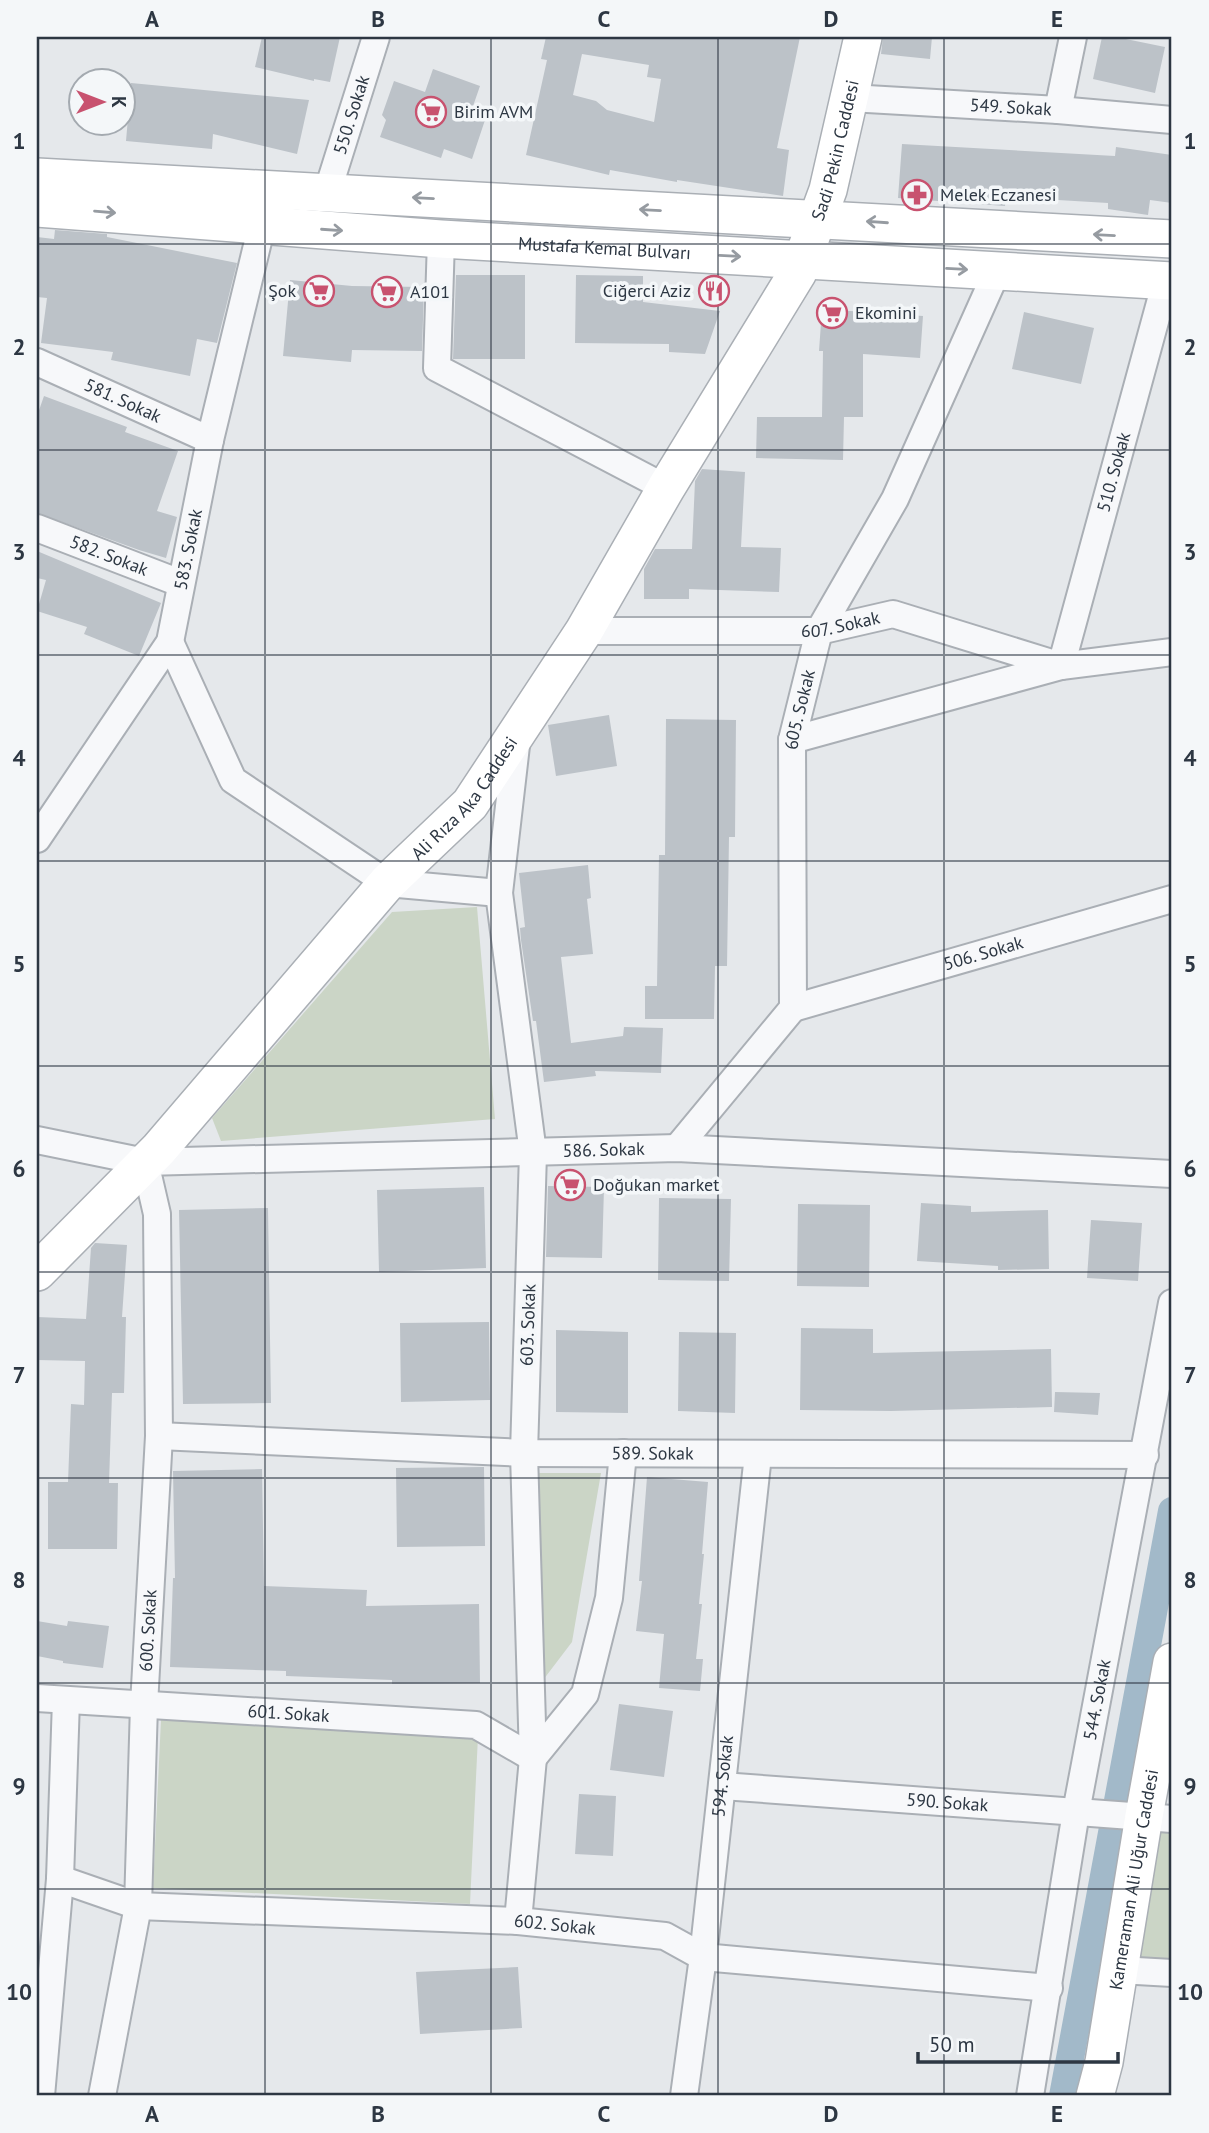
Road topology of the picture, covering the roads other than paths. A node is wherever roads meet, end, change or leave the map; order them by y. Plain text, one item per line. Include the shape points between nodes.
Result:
1 (376, 37) edge
2 (863, 37) edge
3 (1073, 37) edge
4 (850, 98) junction
5 (1058, 110) junction
6 (1172, 120) edge
7 (37, 177) edge
8 (327, 193) junction
9 (37, 208) edge
10 (818, 218) junction
11 (262, 225) junction
12 (441, 239) junction
13 (1172, 239) edge
14 (804, 260) junction
15 (997, 271) junction
16 (1169, 281) edge
17 (37, 362) edge
18 (210, 440) junction
19 (666, 488) junction
20 (37, 528) edge
21 (180, 583) junction
22 (584, 631) junction
23 (819, 631) junction
24 (170, 642) junction
25 (1172, 652) edge
26 (1061, 666) junction
27 (517, 731) junction
28 (792, 740) junction
29 (37, 839) edge
30 (387, 883) junction
31 (499, 893) junction
32 (1172, 900) edge
33 (793, 1008) junction
34 (37, 1140) edge
35 (677, 1148) junction
36 (533, 1153) junction
37 (145, 1162) junction
38 (1172, 1174) edge
39 (37, 1272) edge
40 (1172, 1303) edge
41 (159, 1436) junction
42 (524, 1453) junction
43 (623, 1453) junction
44 (758, 1455) junction
45 (1145, 1455) junction
46 (1172, 1662) edge
47 (37, 1698) edge
48 (66, 1700) junction
49 (144, 1705) junction
50 (533, 1758) junction
51 (722, 1786) junction
52 (1076, 1812) junction
53 (1158, 1817) edge
54 (60, 1879) junction
55 (138, 1906) junction
56 (519, 1921) junction
57 (703, 1957) junction
58 (1119, 1970) junction
59 (1172, 1973) edge
60 (1049, 1988) junction
61 (41, 2096) edge
62 (102, 2096) edge
63 (684, 2096) edge
64 (1030, 2096) edge
65 (1095, 2096) edge

1 - 8 street, 550. Sokak
2 - 4 main road, Sadi Pekin Caddesi
3 - 5 street
4 - 5 street, 549. Sokak
4 - 10 main road, Sadi Pekin Caddesi
5 - 6 street, 549. Sokak
7 - 8 main road
10 -> 8 main road
9 -> 11 main road, Mustafa Kemal Bulvarı
13 -> 10 main road
10 - 14 main road, Sadi Pekin Caddesi
11 -> 12 main road, Mustafa Kemal Bulvarı
11 - 18 street, 583. Sokak
12 -> 14 main road, Mustafa Kemal Bulvarı
12 - 19 street via 437,368
14 -> 15 main road, Mustafa Kemal Bulvarı
14 - 19 main road, Ali Rıza Aka Caddesi
15 - 16 main road, Mustafa Kemal Bulvarı
15 - 23 street, 605. Sokak via 895,499
16 - 26 street, 510. Sokak
17 - 18 street, 581. Sokak
18 - 21 street, 583. Sokak
19 - 22 main road, Ali Rıza Aka Caddesi
20 - 21 street, 582. Sokak
21 - 24 street, 583. Sokak
22 - 23 street, 607. Sokak
22 - 27 main road, Ali Rıza Aka Caddesi
23 - 26 street, 607. Sokak via 893,614
23 - 28 street, 605. Sokak
24 - 29 street, 583. Sokak
24 - 30 street via 233,780
25 - 26 street, 607. Sokak
26 - 28 street
27 - 30 main road, Ali Rıza Aka Caddesi via 470,804
27 - 31 street, 603. Sokak
28 - 33 street, 605. Sokak
30 - 31 street
30 - 37 main road, Ali Rıza Aka Caddesi
31 - 36 street, 603. Sokak
32 - 33 street, 506. Sokak
33 - 35 street
34 - 37 street, 586. Sokak
35 - 36 street, 586. Sokak
35 - 38 street, 586. Sokak
36 - 37 street, 586. Sokak
36 - 42 street, 603. Sokak
37 - 39 main road, Ali Rıza Aka Caddesi
37 - 41 street, 600. Sokak via 157,1214
40 - 45 street, 544. Sokak
41 - 42 street, 589. Sokak
41 - 49 street, 600. Sokak
42 - 43 street, 589. Sokak
42 - 50 street, 603. Sokak
43 - 44 street, 589. Sokak
43 - 50 street via 610,1598 585,1694
44 - 45 street, 589. Sokak
44 - 51 street, 594. Sokak
45 - 52 street, 544. Sokak
46 - 53 main road, Kameraman Ali Uğur Caddesi
47 - 48 street, 601. Sokak
48 - 49 street, 601. Sokak
48 - 54 street
49 - 50 street, 601. Sokak via 476,1725
49 - 55 street, 600. Sokak
50 - 56 street, 603. Sokak
51 - 52 street, 590. Sokak
51 - 57 street, 594. Sokak
52 - 53 street, 590. Sokak
52 - 60 street, 544. Sokak
53 - 58 main road, Kameraman Ali Uğur Caddesi
54 - 55 street, 602. Sokak
54 - 61 street
55 - 56 street, 602. Sokak
55 - 62 street, 600. Sokak
56 - 57 street, 602. Sokak via 665,1936
57 - 60 street, 602. Sokak
57 - 63 street, 594. Sokak
58 - 59 street
58 - 65 main road, Kameraman Ali Uğur Caddesi
60 - 64 street, 544. Sokak

